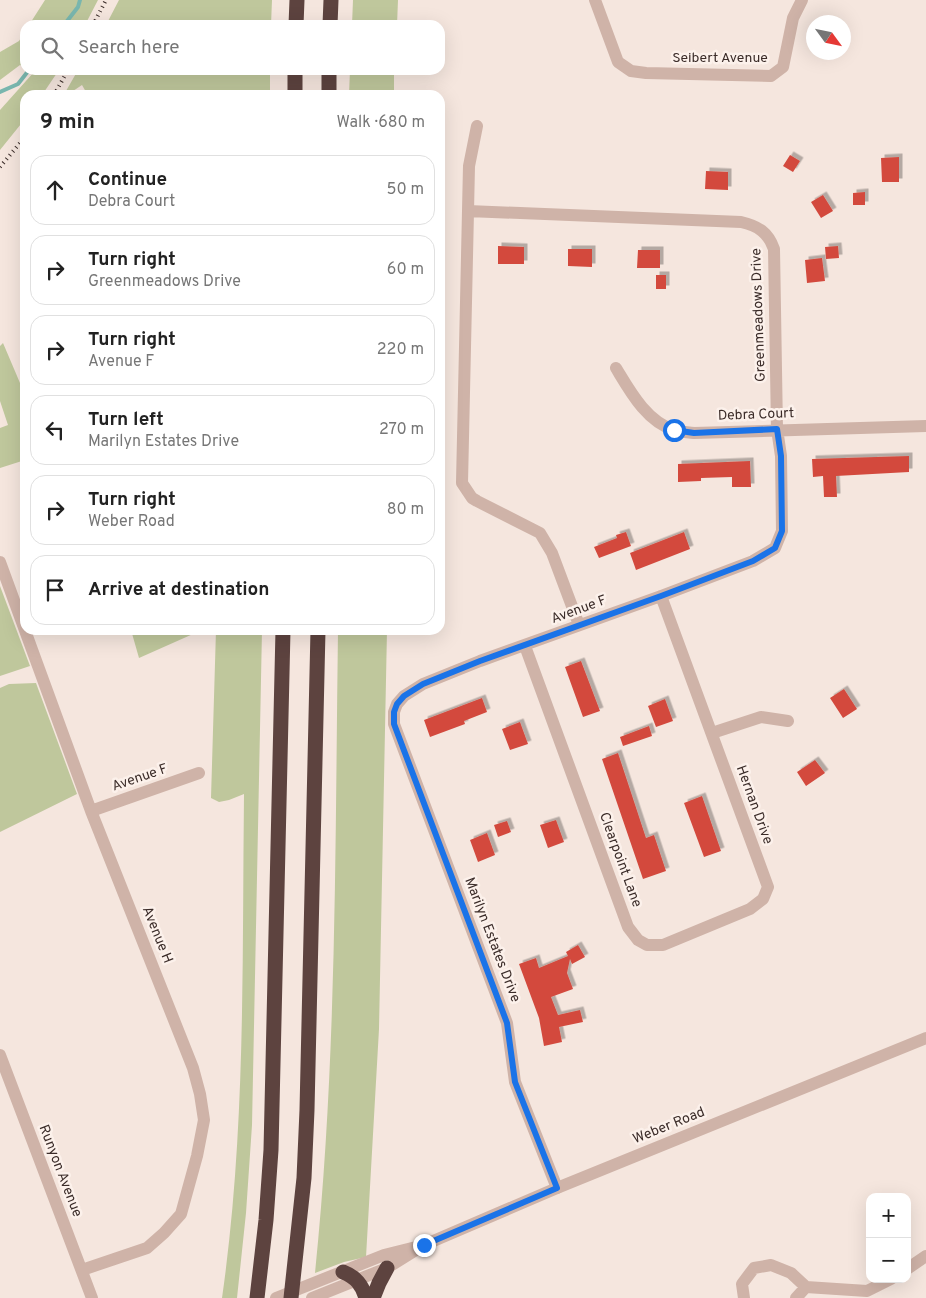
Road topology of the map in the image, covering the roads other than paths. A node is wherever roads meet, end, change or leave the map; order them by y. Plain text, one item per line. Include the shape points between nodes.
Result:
1 (297, 0) edge
2 (331, 0) edge
3 (595, 0) edge
4 (802, 0) edge
5 (296, 20) edge
6 (330, 20) edge
7 (295, 75) edge
8 (329, 75) edge
9 (295, 90) edge
10 (329, 90) edge
11 (477, 126) dead end
12 (468, 211) junction
13 (616, 368) dead end
14 (926, 426) edge
15 (777, 429) junction
16 (775, 548) joint
17 (0, 562) edge
18 (661, 596) junction
19 (20, 617) edge
20 (579, 626) junction
21 (27, 635) edge
22 (283, 635) edge
23 (318, 635) edge
24 (525, 646) junction
25 (397, 704) joint
26 (788, 721) dead end
27 (712, 733) junction
28 (199, 774) dead end
29 (91, 811) junction
30 (768, 886) joint
31 (926, 1038) edge
32 (0, 1055) edge
33 (557, 1188) junction
34 (424, 1245) junction
35 (926, 1256) edge
36 (911, 1266) edge
37 (387, 1268) junction
38 (82, 1270) junction
39 (342, 1280) junction
40 (357, 1281) junction
41 (883, 1283) edge
42 (806, 1287) junction
43 (92, 1298) edge
44 (257, 1298) edge
45 (276, 1298) edge
46 (291, 1298) edge
47 (312, 1298) edge
48 (366, 1298) edge
49 (373, 1298) edge
50 (744, 1298) edge
51 (796, 1298) edge

1 - 5 highway
2 - 6 highway
3 - 4 street, Seibert Avenue via 618,62 631,71 771,76 783,67 793,18
7 - 9 highway
8 - 10 highway
11 - 12 street via 469,166
12 - 15 street, Greenmeadows Drive via 742,222 760,228 774,249
12 - 20 street via 462,483 477,502 540,533 552,553
13 - 15 street, Debra Court via 644,410 674,430 694,433
14 - 15 street, Debra Court
15 - 16 street, Greenmeadows Drive via 781,456 782,531
16 - 18 street, Avenue F via 753,561
17 - 19 street, Avenue H
18 - 20 street, Avenue F
18 - 27 street, Hernan Drive
20 - 24 street, Avenue F
21 - 29 street, Avenue H
22 - 44 highway via 272,1150
23 - 46 highway via 307,1110 304,1178
24 - 25 street, Avenue F via 423,684
24 - 30 street, Clearpoint Lane via 628,927 638,940 647,945 663,945 742,913 763,899
25 - 33 street, Marilyn Estates Drive via 394,724 507,1023 515,1082
26 - 27 street via 760,716
27 - 30 street, Hernan Drive
28 - 29 street, Avenue F
29 - 38 street, Avenue H via 192,1068 204,1120 181,1214 147,1248
31 - 33 street, Weber Road
32 - 38 street, Runyon Avenue
33 - 34 street, Weber Road
34 - 37 street, Weber Road
34 - 39 street, Weber Road via 384,1255
35 - 36 street
37 - 40 street, Weber Road
37 - 49 highway
38 - 43 street, Runyon Avenue
39 - 40 highway via 352,1275
39 - 45 street, Weber Road
39 - 47 street, Weber Road
40 - 48 highway
41 - 42 street via 867,1291
42 - 50 street via 790,1273 771,1265 754,1268 742,1284
42 - 51 street

